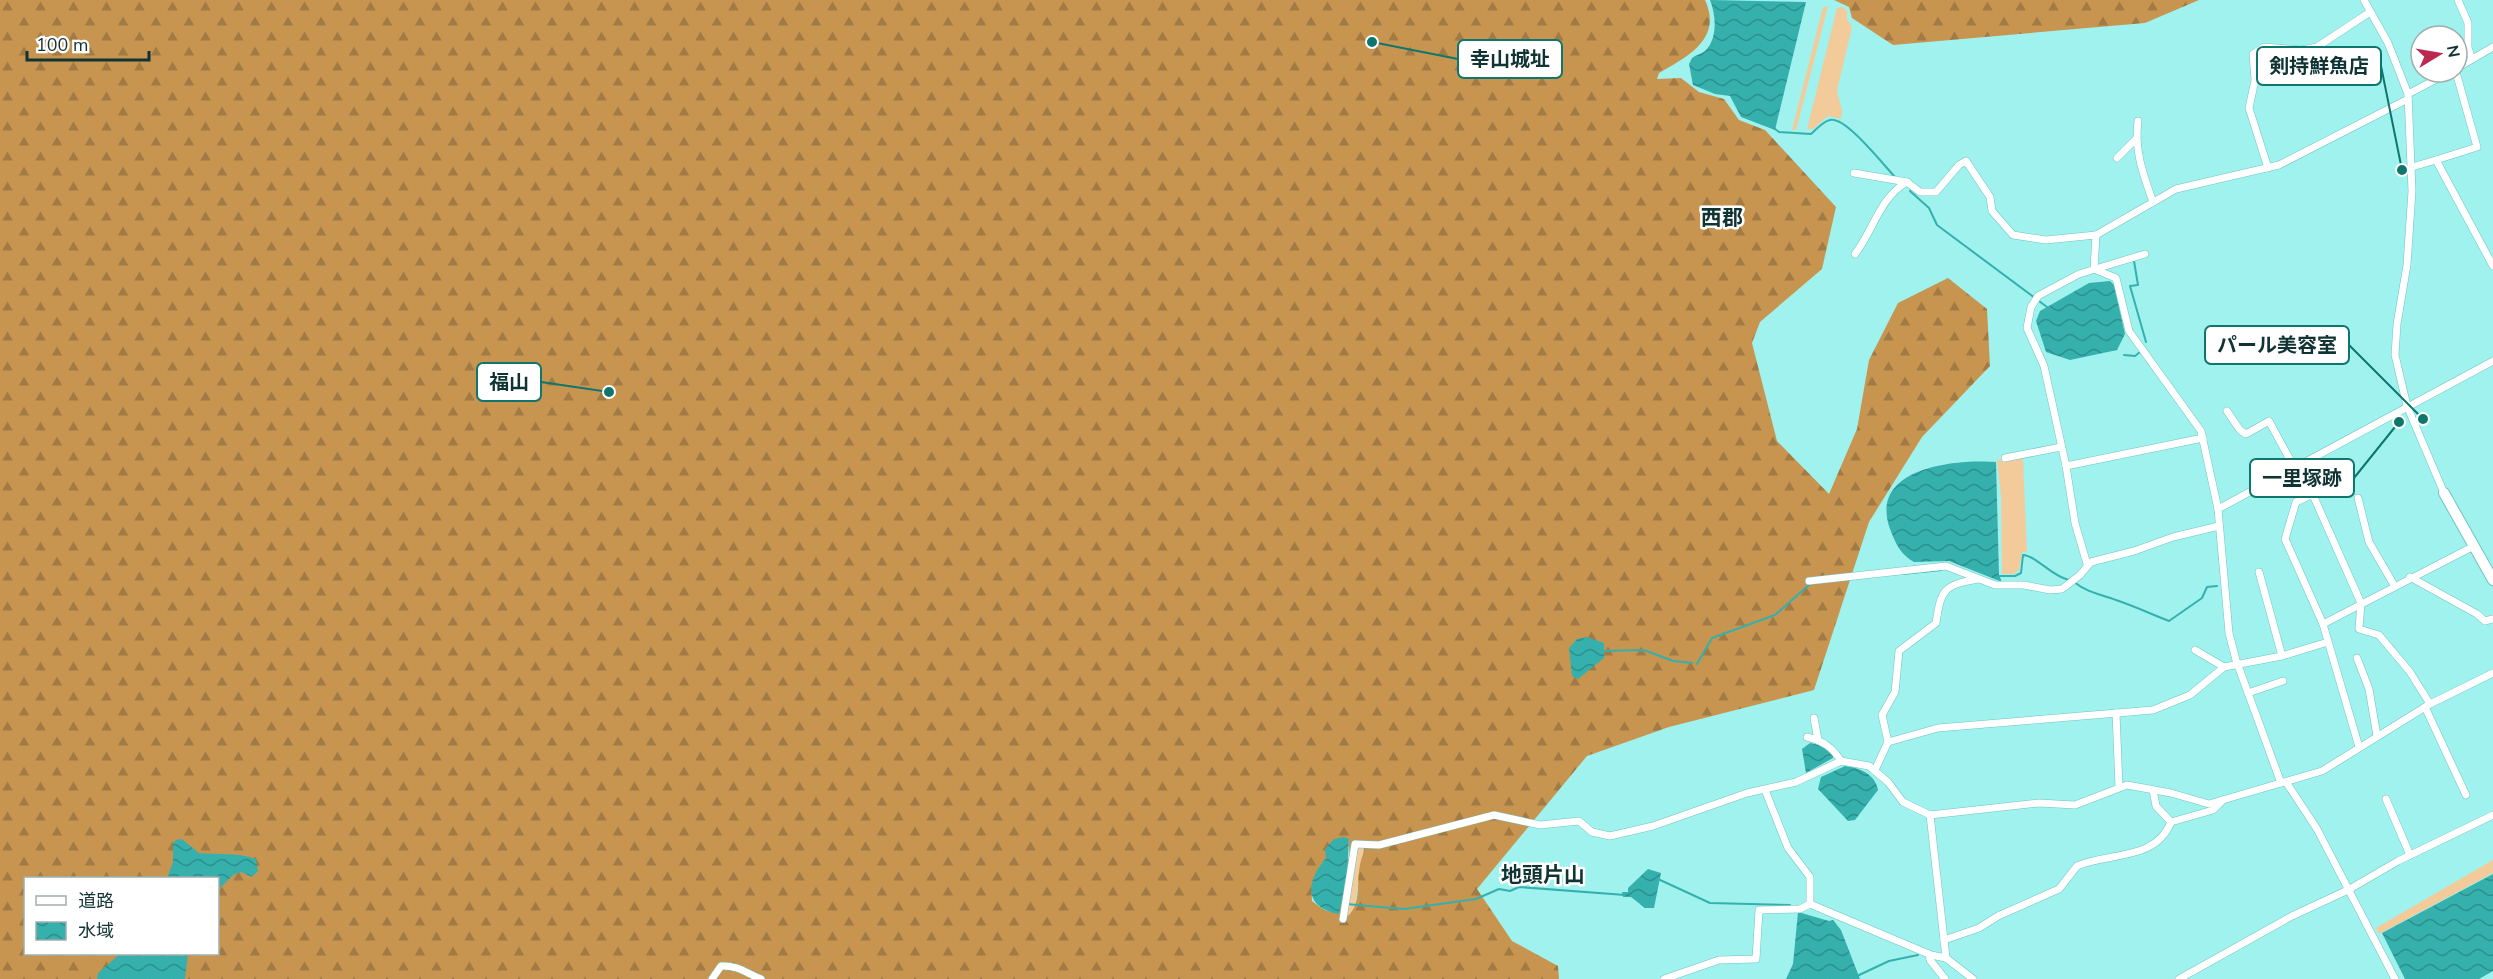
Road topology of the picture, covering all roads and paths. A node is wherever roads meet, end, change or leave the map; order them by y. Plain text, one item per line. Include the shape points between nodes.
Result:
1 (2364, 0) edge
2 (2458, 0) edge
3 (2370, 12) junction
4 (2493, 47) edge
5 (2472, 59) junction
6 (2469, 61) edge
7 (2430, 84) edge
8 (2461, 84) edge
9 (2408, 97) junction
10 (2138, 121) dead end
11 (2135, 140) junction
12 (2117, 158) dead end
13 (2436, 160) junction
14 (2412, 167) junction
15 (2268, 168) junction
16 (1854, 173) dead end
17 (1907, 182) junction
18 (2153, 202) junction
19 (2096, 235) junction
20 (2145, 254) dead end
21 (1855, 255) dead end
22 (2493, 266) edge
23 (2094, 269) junction
24 (2493, 360) edge
25 (2407, 406) junction
26 (2227, 411) dead end
27 (2203, 438) junction
28 (2061, 447) junction
29 (2005, 458) dead end
30 (2066, 466) junction
31 (2294, 467) junction
32 (2349, 477) dead end
33 (2444, 493) joint
34 (2313, 495) junction
35 (2358, 498) dead end
36 (2217, 509) junction
37 (2219, 526) junction
38 (2474, 546) junction
39 (2087, 564) junction
40 (2259, 572) dead end
41 (2410, 577) junction
42 (1978, 579) junction
43 (2493, 580) edge
44 (1809, 581) dead end
45 (2394, 585) junction
46 (2361, 603) junction
47 (2493, 619) edge
48 (2323, 624) junction
49 (2328, 642) junction
50 (2195, 650) dead end
51 (2282, 656) junction
52 (2357, 658) dead end
53 (2238, 665) junction
54 (2224, 667) junction
55 (2493, 673) edge
56 (2283, 681) dead end
57 (2248, 693) junction
58 (2427, 705) junction
59 (2116, 713) junction
60 (1814, 718) dead end
61 (2377, 736) junction
62 (1807, 737) dead end
63 (1818, 740) junction
64 (1888, 742) junction
65 (2359, 747) junction
66 (1840, 761) junction
67 (1875, 770) junction
68 (2284, 782) junction
69 (2120, 787) junction
70 (1765, 790) junction
71 (2153, 790) junction
72 (2466, 795) dead end
73 (2386, 799) dead end
74 (2223, 800) junction
75 (2493, 814) edge
76 (1930, 815) junction
77 (2171, 822) junction
78 (2410, 855) junction
79 (2348, 890) junction
80 (1810, 904) junction
81 (1343, 919) dead end
82 (1944, 940) junction
83 (1929, 954) junction
84 (1946, 958) junction
85 (712, 979) edge
86 (761, 979) edge
87 (1664, 979) edge
88 (1945, 979) edge
89 (1973, 979) edge
90 (2179, 979) edge
91 (2395, 979) edge

1 - 3 street
2 - 5 street via 2468,23
3 - 9 street via 2388,43
3 - 15 street via 2317,47 2264,47 2253,54 2255,80 2249,108
4 - 5 street
5 - 6 street
7 - 9 street
8 - 13 street via 2477,147
9 - 14 street
9 - 15 street via 2296,158
10 - 11 street
11 - 12 street
11 - 18 street
13 - 14 street
13 - 22 street
14 - 25 street via 2407,266 2395,355
15 - 18 street via 2176,189
16 - 17 street
17 - 19 street via 1920,192 1936,192 1966,161 1990,197 1992,211 2013,235 2046,240
17 - 21 street via 1889,195 1867,240
18 - 19 street
19 - 23 street
20 - 23 street
23 - 27 street via 2116,278 2129,331
23 - 28 street via 2037,297 2027,328 2044,366
24 - 25 street
25 - 31 street
25 - 33 street
26 - 31 street via 2246,434 2269,421
27 - 30 street
27 - 36 street
28 - 29 street
28 - 30 street
30 - 39 street via 2075,523
31 - 36 street
32 - 34 street
33 - 38 street
34 - 46 street
34 - 48 street via 2296,502 2285,539
35 - 45 street via 2368,542
36 - 37 street
37 - 39 street
37 - 53 street via 2225,608
38 - 41 street
38 - 43 street
39 - 42 street via 2062,589 1995,585
40 - 51 street
41 - 45 street
41 - 47 street via 2485,621
42 - 44 street via 1946,566
42 - 64 street via 1947,587 1940,595 1936,623 1899,651 1895,692 1882,715
45 - 46 street
46 - 48 street
46 - 58 street via 2359,629 2379,635 2410,672
48 - 49 street
49 - 51 street
49 - 65 street
50 - 54 street
51 - 53 street
52 - 61 street via 2369,689
53 - 54 street
53 - 57 street
54 - 59 street via 2190,695 2170,704 2137,713
55 - 58 street
56 - 57 street
57 - 68 street
58 - 61 street
58 - 72 street
59 - 64 street via 1938,728
59 - 69 street
60 - 63 street
61 - 65 street
62 - 63 street
63 - 66 street via 1834,751
64 - 67 street
65 - 68 street via 2322,771
66 - 67 street
66 - 70 street via 1803,779
67 - 76 street via 1903,802
68 - 74 street
68 - 79 street via 2317,829
69 - 71 street
69 - 76 street via 2075,805 2039,803
70 - 80 street via 1788,848 1810,877
70 - 81 street via 1610,836 1586,829 1579,821 1540,825 1494,815 1379,845 1355,844
71 - 74 street via 2209,804
71 - 77 street via 2156,806
73 - 78 street
74 - 77 street via 2213,810
75 - 78 street
76 - 82 street
77 - 82 street via 2157,843 2120,856 2084,862 2059,889 1979,928
78 - 79 street
79 - 90 street via 2292,915
79 - 91 street
80 - 83 street
80 - 87 street via 1800,909 1759,910 1756,958 1719,960
82 - 84 street
83 - 84 street
83 - 88 street via 1929,960
84 - 89 street
85 - 86 street via 722,966 737,966

